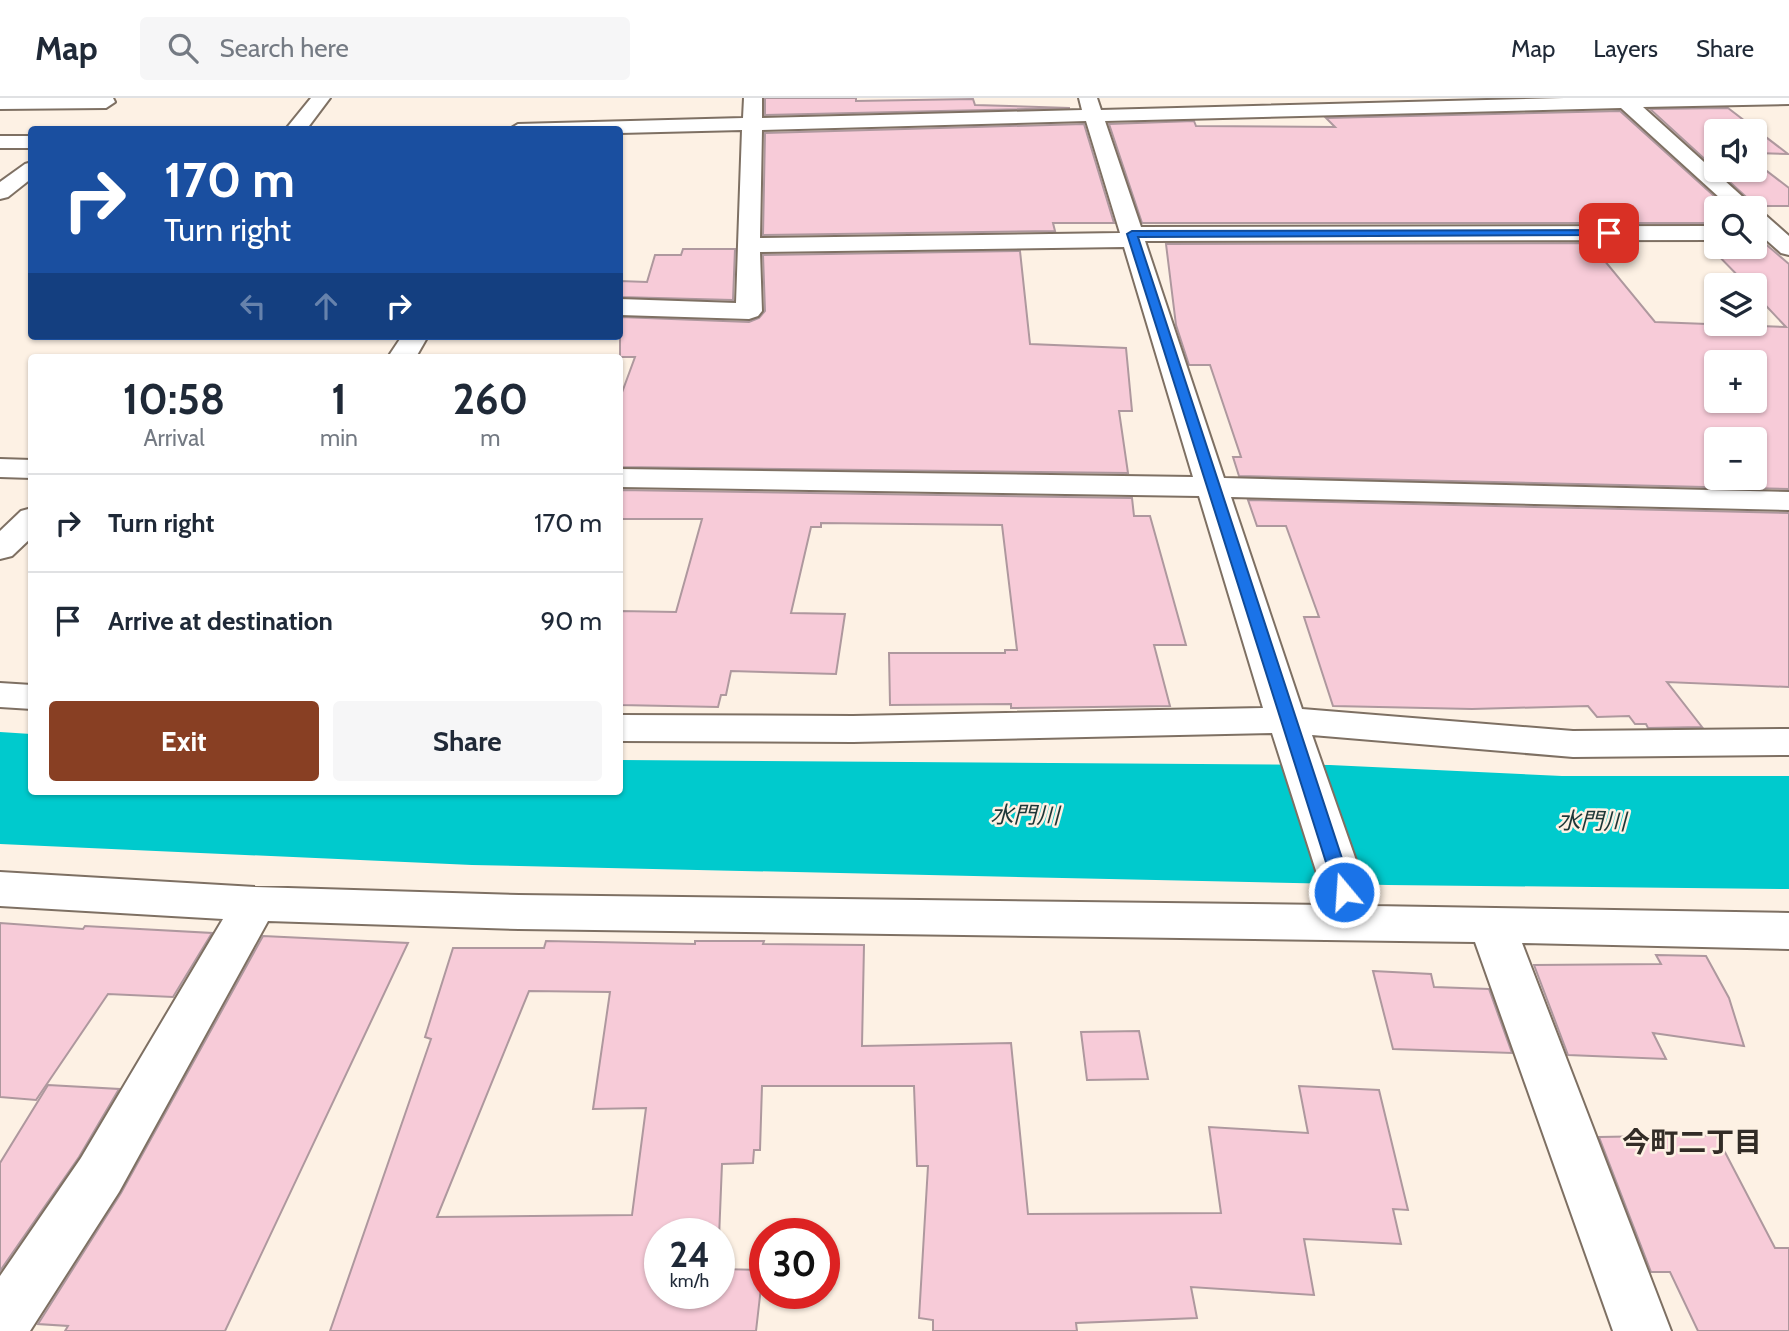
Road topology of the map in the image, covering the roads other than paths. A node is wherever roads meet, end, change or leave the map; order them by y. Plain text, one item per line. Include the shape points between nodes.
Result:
1 (321, 98) edge
2 (753, 98) edge
3 (888, 98) edge
4 (1789, 98) edge
5 (109, 100) edge
6 (1626, 102) junction
7 (0, 103) edge
8 (1091, 107) edge
9 (547, 108) dead end
10 (88, 120) dead end
11 (894, 120) junction
12 (751, 124) junction
13 (298, 126) edge
14 (540, 126) edge
15 (623, 127) edge
16 (0, 142) edge
17 (28, 142) edge
18 (28, 171) edge
19 (0, 192) edge
20 (1731, 196) edge
21 (0, 199) edge
22 (28, 199) edge
23 (1704, 233) edge
24 (1133, 237) junction
25 (748, 245) junction
26 (623, 307) edge
27 (0, 468) edge
28 (28, 469) edge
29 (623, 478) edge
30 (1213, 487) junction
31 (1789, 501) edge
32 (28, 522) edge
33 (0, 549) edge
34 (0, 695) edge
35 (28, 697) edge
36 (623, 728) edge
37 (1293, 737) junction
38 (1789, 742) edge
39 (0, 889) edge
40 (255, 904) junction
41 (1349, 907) junction
42 (1492, 925) junction
43 (1789, 932) edge
44 (0, 1326) edge
45 (1642, 1331) edge

1 - 13 street
2 - 12 street
3 - 11 street
4 - 6 street
5 - 7 street
5 - 10 street
6 - 8 street
6 - 20 street
8 - 11 street
8 - 24 street
9 - 14 street
11 - 12 street
12 - 15 street
12 - 25 street
16 - 17 street
18 - 19 street
21 - 22 street
23 - 24 street
24 - 25 street
24 - 30 street
25 - 26 street via 749,311
27 - 28 street
29 - 30 street
30 - 31 street
30 - 37 street
32 - 33 street
34 - 35 street
36 - 37 street
37 - 38 street via 1414,733 1573,744
37 - 41 street
39 - 40 street
40 - 41 street via 519,912
40 - 44 street via 100,1175
41 - 42 street
42 - 43 street
42 - 45 street

